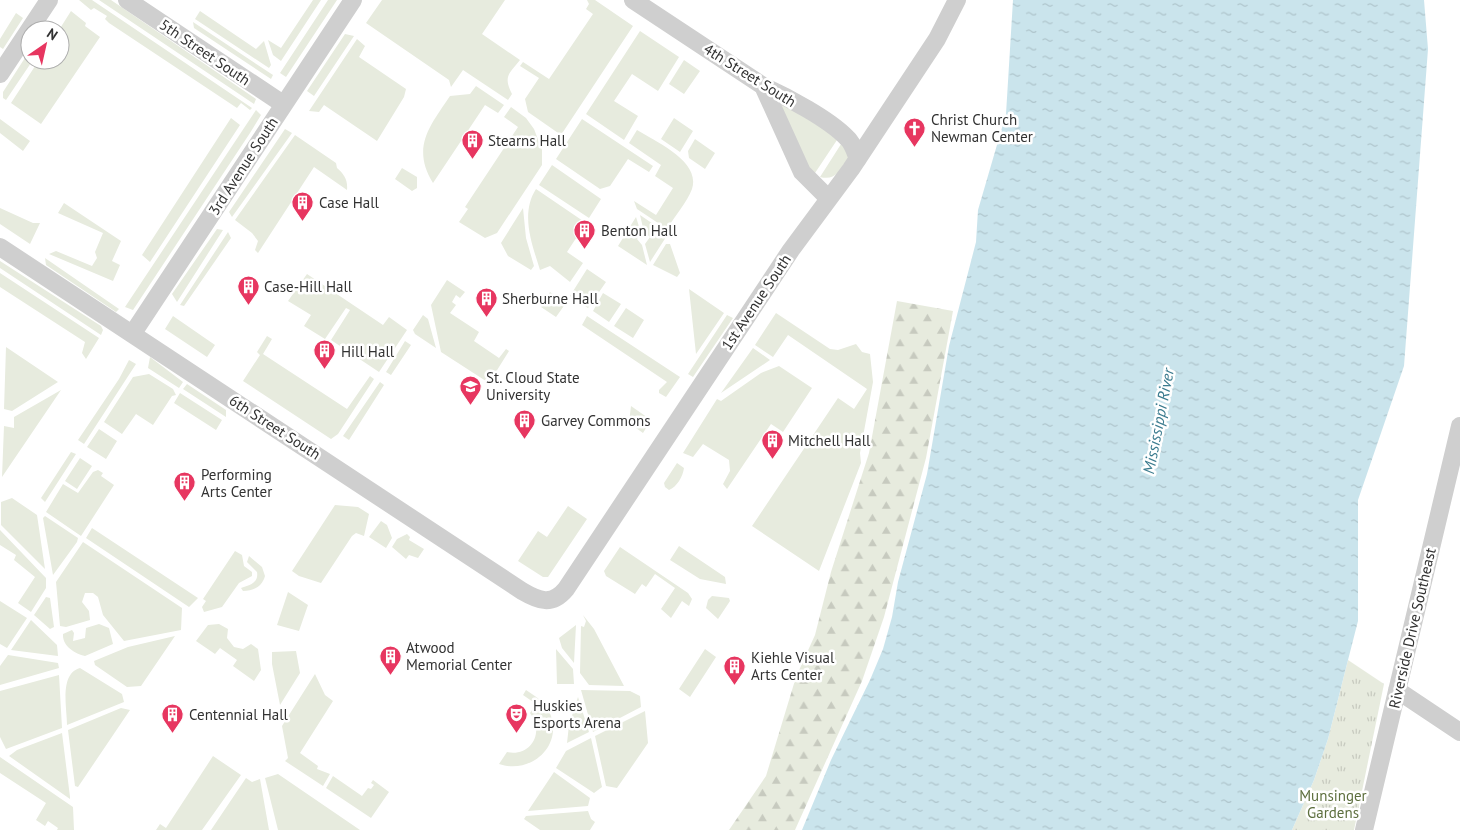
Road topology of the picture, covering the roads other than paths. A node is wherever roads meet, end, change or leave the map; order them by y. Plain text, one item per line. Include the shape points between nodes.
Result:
1 (49, 0) edge
2 (127, 0) edge
3 (353, 0) edge
4 (633, 0) edge
5 (956, 0) edge
6 (656, 6) edge
7 (0, 74) edge
8 (763, 86) junction
9 (284, 104) junction
10 (858, 159) junction
11 (828, 198) junction
12 (0, 247) edge
13 (133, 333) junction
14 (1460, 426) edge
15 (551, 601) joint
16 (1397, 690) junction
17 (1460, 732) edge
18 (1364, 830) edge

1 - 7 street
2 - 9 street, 5th Street South
3 - 9 street, 3rd Avenue South
4 - 6 street, 4th Street South
5 - 10 street, 1st Avenue South via 937,39
6 - 8 street, 4th Street South
8 - 10 street, 4th Street South via 841,132 851,142
8 - 11 street via 802,172
9 - 13 street, 3rd Avenue South
10 - 11 street, 1st Avenue South
11 - 15 street, 1st Avenue South via 566,589
12 - 13 street, 6th Street South
13 - 15 street, 6th Street South via 522,591
14 - 16 street, Riverside Drive Southeast
16 - 17 street
16 - 18 street, Riverside Drive Southeast

